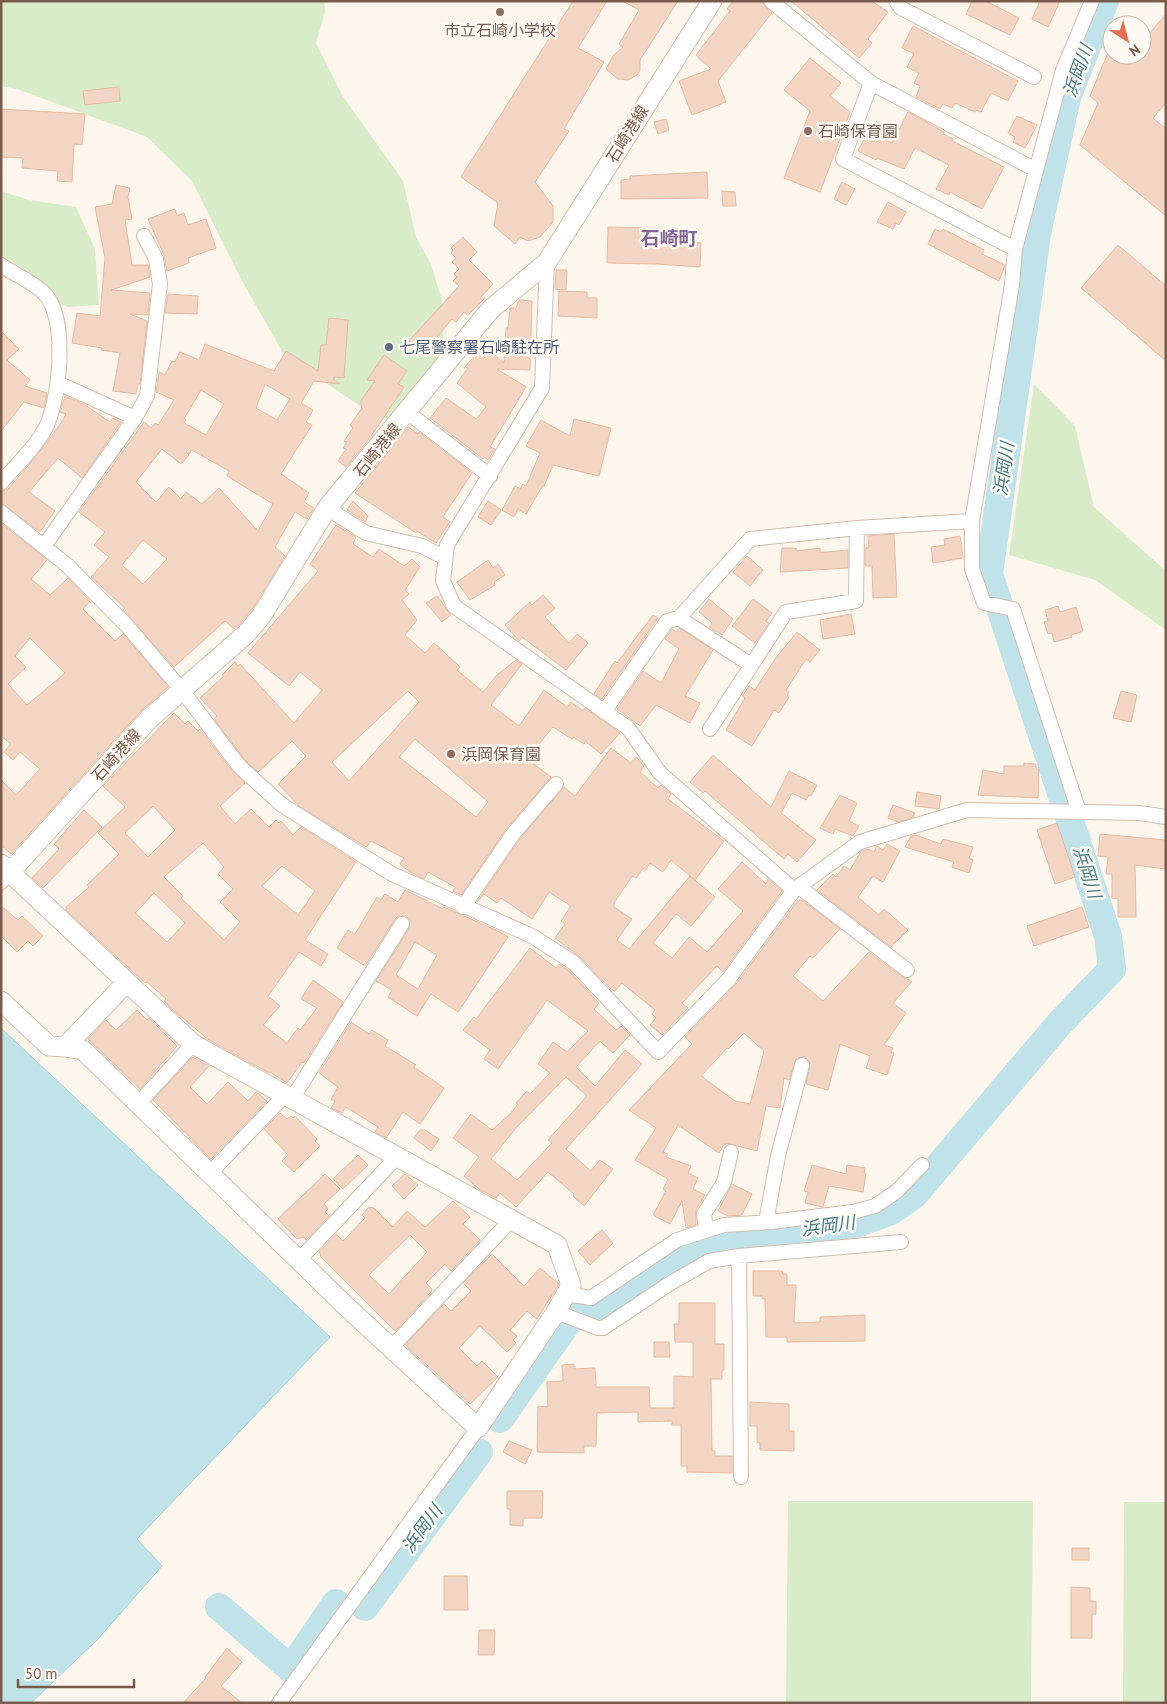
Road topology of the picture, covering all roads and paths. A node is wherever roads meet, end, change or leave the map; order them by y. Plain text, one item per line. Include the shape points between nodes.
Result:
1 (712, 1) edge
2 (771, 1) edge
3 (896, 1) edge
4 (1089, 2) edge
5 (1034, 77) dead end
6 (871, 83) junction
7 (1036, 170) junction
8 (144, 236) dead end
9 (1015, 250) junction
10 (547, 262) junction
11 (1, 265) edge
12 (58, 383) junction
13 (407, 412) junction
14 (135, 418) junction
15 (490, 476) junction
16 (1, 483) edge
17 (327, 508) junction
18 (1, 512) edge
19 (972, 521) junction
20 (857, 528) junction
21 (44, 546) junction
22 (445, 558) junction
23 (679, 618) junction
24 (751, 666) junction
25 (181, 689) junction
26 (604, 712) junction
27 (710, 729) dead end
28 (556, 784) dead end
29 (1071, 812) junction
30 (1166, 817) edge
31 (4, 873) edge
32 (797, 889) junction
33 (463, 907) junction
34 (402, 924) dead end
35 (907, 970) dead end
36 (126, 982) junction
37 (1, 1001) edge
38 (193, 1044) junction
39 (66, 1047) junction
40 (802, 1065) dead end
41 (288, 1097) junction
42 (138, 1104) junction
43 (731, 1152) dead end
44 (397, 1157) junction
45 (922, 1165) dead end
46 (210, 1174) junction
47 (511, 1220) junction
48 (766, 1222) junction
49 (706, 1230) junction
50 (901, 1242) dead end
51 (739, 1256) junction
52 (298, 1260) junction
53 (567, 1294) junction
54 (556, 1312) junction
55 (391, 1348) junction
56 (478, 1428) junction
57 (741, 1477) dead end
58 (279, 1703) edge

1 - 10 street, 石崎港線
2 - 6 street
3 - 5 street via 901,8
4 - 7 street via 1063,70
6 - 7 street
6 - 9 street via 843,159
7 - 9 street
8 - 14 street via 156,259 160,284 147,396
9 - 19 street
10 - 13 street, 石崎港線 via 490,310
10 - 15 street via 542,388
11 - 12 street via 44,292 52,305 57,320
12 - 14 street
12 - 16 street via 45,430
13 - 15 street
13 - 17 street, 石崎港線
14 - 21 street
15 - 22 street via 447,545
17 - 22 street via 366,533 422,546
17 - 25 street, 石崎港線 via 262,615 247,633
18 - 21 street
19 - 20 street
19 - 29 street via 972,569 984,603 1013,609
20 - 23 street via 750,539
20 - 24 street via 856,601 786,612
21 - 25 street via 128,627
22 - 26 street via 442,581 454,606
23 - 24 street
23 - 26 street via 667,621
24 - 27 street
25 - 31 street, 石崎港線
25 - 33 street via 239,766 282,805 392,874
26 - 32 street via 628,728 660,773
28 - 33 street via 512,834
29 - 30 street via 1140,813
29 - 32 street via 967,810 860,842
31 - 36 street
32 - 33 street via 728,980 658,1052 574,963 532,936
32 - 35 street
34 - 41 street
36 - 38 street
36 - 39 street
37 - 39 street via 49,1046
38 - 41 street
38 - 42 street
39 - 42 street via 83,1050
40 - 48 street via 778,1156
41 - 44 street
41 - 46 street
42 - 46 street
43 - 49 street via 724,1182 704,1214
44 - 47 street
44 - 52 street
45 - 48 street via 896,1192 875,1206 853,1212
46 - 52 street
47 - 53 street via 558,1245 571,1285
47 - 55 street
48 - 49 street via 724,1224
49 - 53 street via 678,1240 591,1298
50 - 51 street
51 - 54 street via 709,1261 693,1269 603,1328
51 - 57 street
52 - 55 street
53 - 54 street
54 - 56 street
55 - 56 street
56 - 58 street

